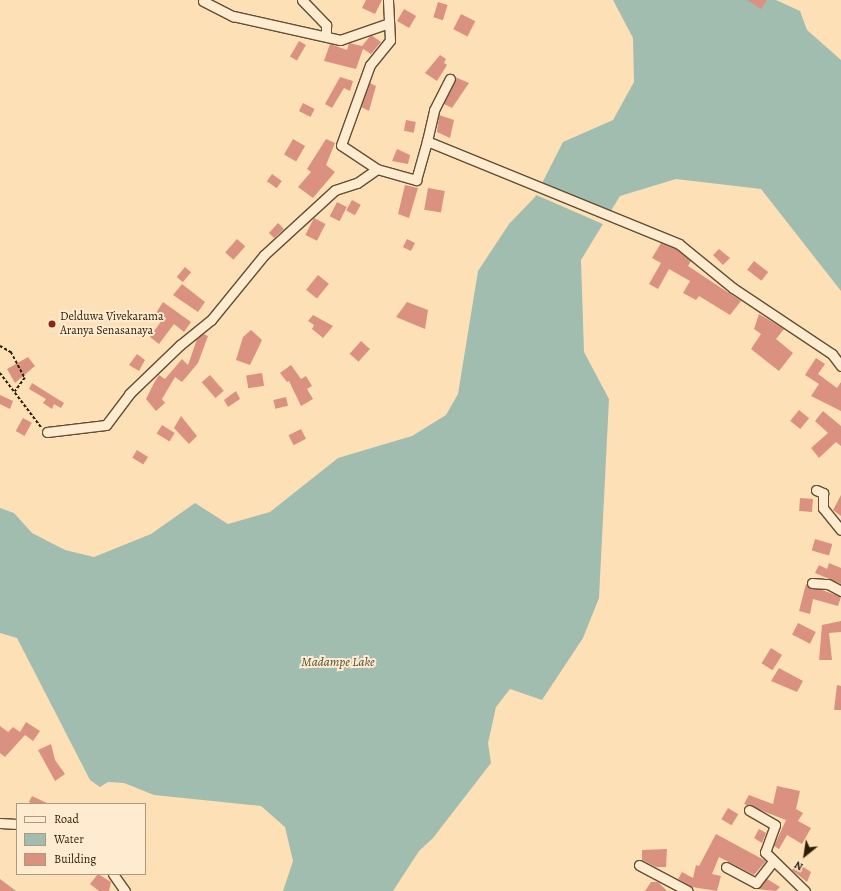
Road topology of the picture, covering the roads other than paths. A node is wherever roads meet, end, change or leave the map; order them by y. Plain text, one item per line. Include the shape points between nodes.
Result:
1 (302, 0) edge
2 (388, 0) edge
3 (203, 1) dead end
4 (389, 23) junction
5 (326, 36) junction
6 (450, 79) dead end
7 (427, 141) junction
8 (377, 169) junction
9 (841, 366) edge
10 (47, 432) road end
11 (816, 490) dead end
12 (841, 530) edge
13 (812, 583) dead end
14 (841, 591) edge
15 (749, 810) dead end
16 (0, 823) edge
17 (16, 824) edge
18 (773, 861) junction
19 (640, 865) dead end
20 (726, 866) dead end
21 (114, 875) edge
22 (125, 891) edge
23 (688, 891) edge
24 (805, 891) edge

1 - 5 street via 326,25
2 - 4 street
3 - 5 street via 233,16
4 - 5 street via 340,40
4 - 8 street via 390,40 370,66 341,145
6 - 7 street via 434,110
7 - 8 street via 416,180
7 - 9 street via 516,175 679,244 733,288 832,354
8 - 10 street via 357,183 335,190 264,255 211,320 180,345 129,394 106,425
11 - 12 street via 823,493 822,508
13 - 14 street via 828,584
15 - 18 street via 775,825 764,849
16 - 17 street
18 - 20 street via 756,882
18 - 24 street
19 - 23 street
21 - 22 street

